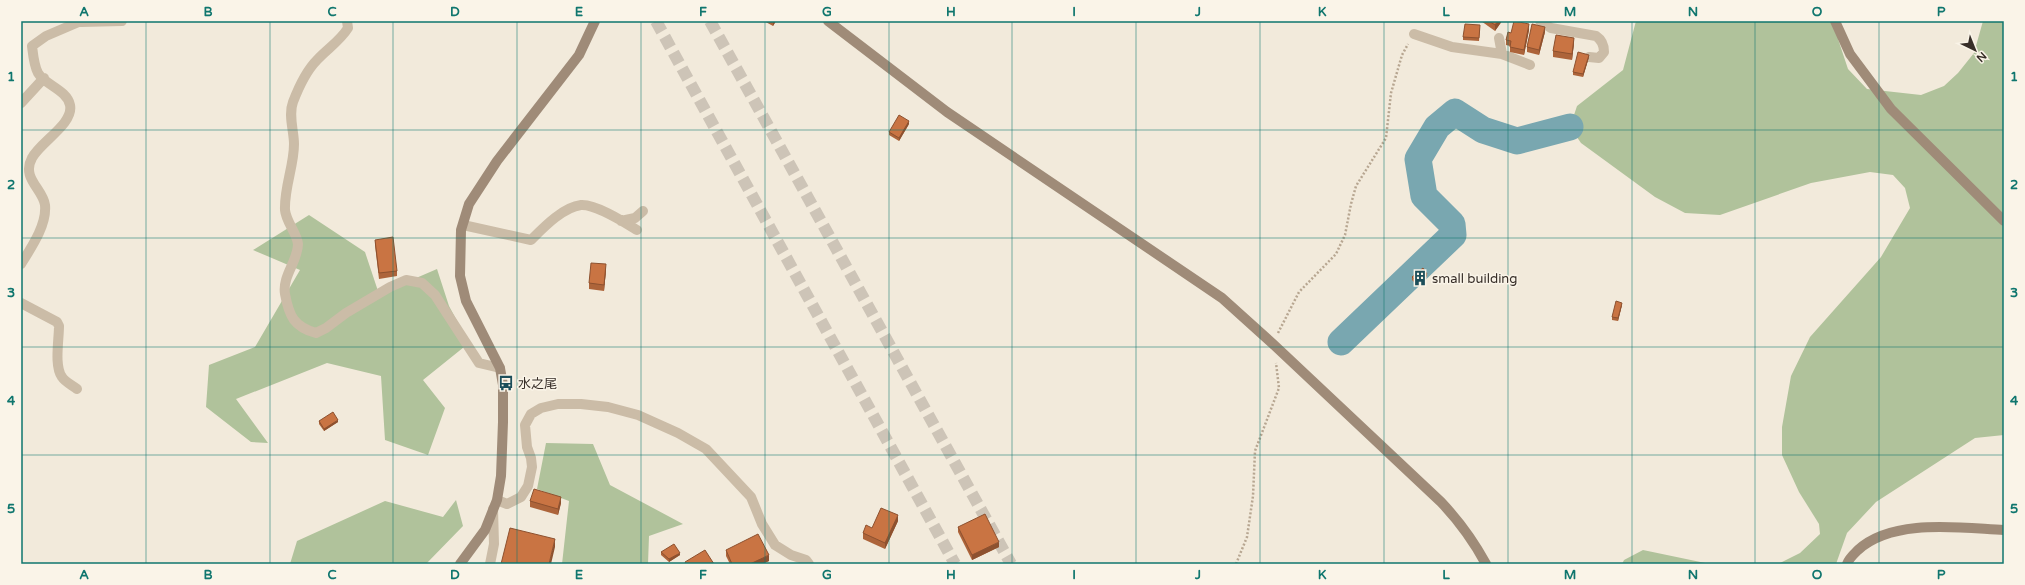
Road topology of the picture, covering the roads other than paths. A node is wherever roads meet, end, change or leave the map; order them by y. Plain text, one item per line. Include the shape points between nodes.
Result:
1 (81, 21) edge
2 (122, 21) edge
3 (347, 21) edge
4 (595, 21) edge
5 (828, 21) edge
6 (1540, 21) edge
7 (1835, 21) edge
8 (1414, 34) road end
9 (1499, 38) dead end
10 (1502, 54) junction
11 (1588, 58) edge
12 (1530, 65) dead end
13 (44, 78) junction
14 (21, 103) edge
15 (643, 211) dead end
16 (621, 221) junction
17 (2004, 221) edge
18 (463, 225) junction
19 (637, 230) dead end
20 (21, 264) edge
21 (21, 303) edge
22 (500, 368) junction
23 (77, 389) dead end
24 (495, 505) junction
25 (2004, 530) edge
26 (460, 564) edge
27 (490, 564) edge
28 (809, 564) edge
29 (1486, 564) edge
30 (1847, 564) edge

1 - 2 street
1 - 13 street via 46,36 32,46 38,74
3 - 22 street via 348,28 344,36 310,68 291,110 294,145 285,211 298,244 287,275 285,292 293,319 298,326 316,333 390,287 406,280 422,283 434,295 479,363
4 - 18 street via 579,55 497,161 469,204
5 - 29 street via 947,112 1222,298 1441,502 1476,544
6 - 11 street via 1551,28 1596,36 1604,46 1604,52 1599,58
7 - 17 street via 1850,54 1891,109
8 - 10 street via 1452,47
9 - 10 street
10 - 12 street
13 - 14 street
13 - 20 street via 66,96 70,105 69,117 32,157 29,167 31,181 45,204 44,220
15 - 16 street via 635,218
16 - 18 street via 603,211 581,205 557,215 531,240
16 - 19 street
18 - 22 street via 460,276 466,301
21 - 23 street via 58,324 59,371 62,378
22 - 24 street via 503,385 503,422 501,476
24 - 26 street via 485,530
24 - 27 street via 494,544
24 - 28 street via 507,504 521,497 528,486 532,467 525,425 531,414 541,408 558,404 608,407 638,415 706,449 751,497 762,524 775,545 791,555 806,560
25 - 30 street via 1923,527 1884,534 1866,542

